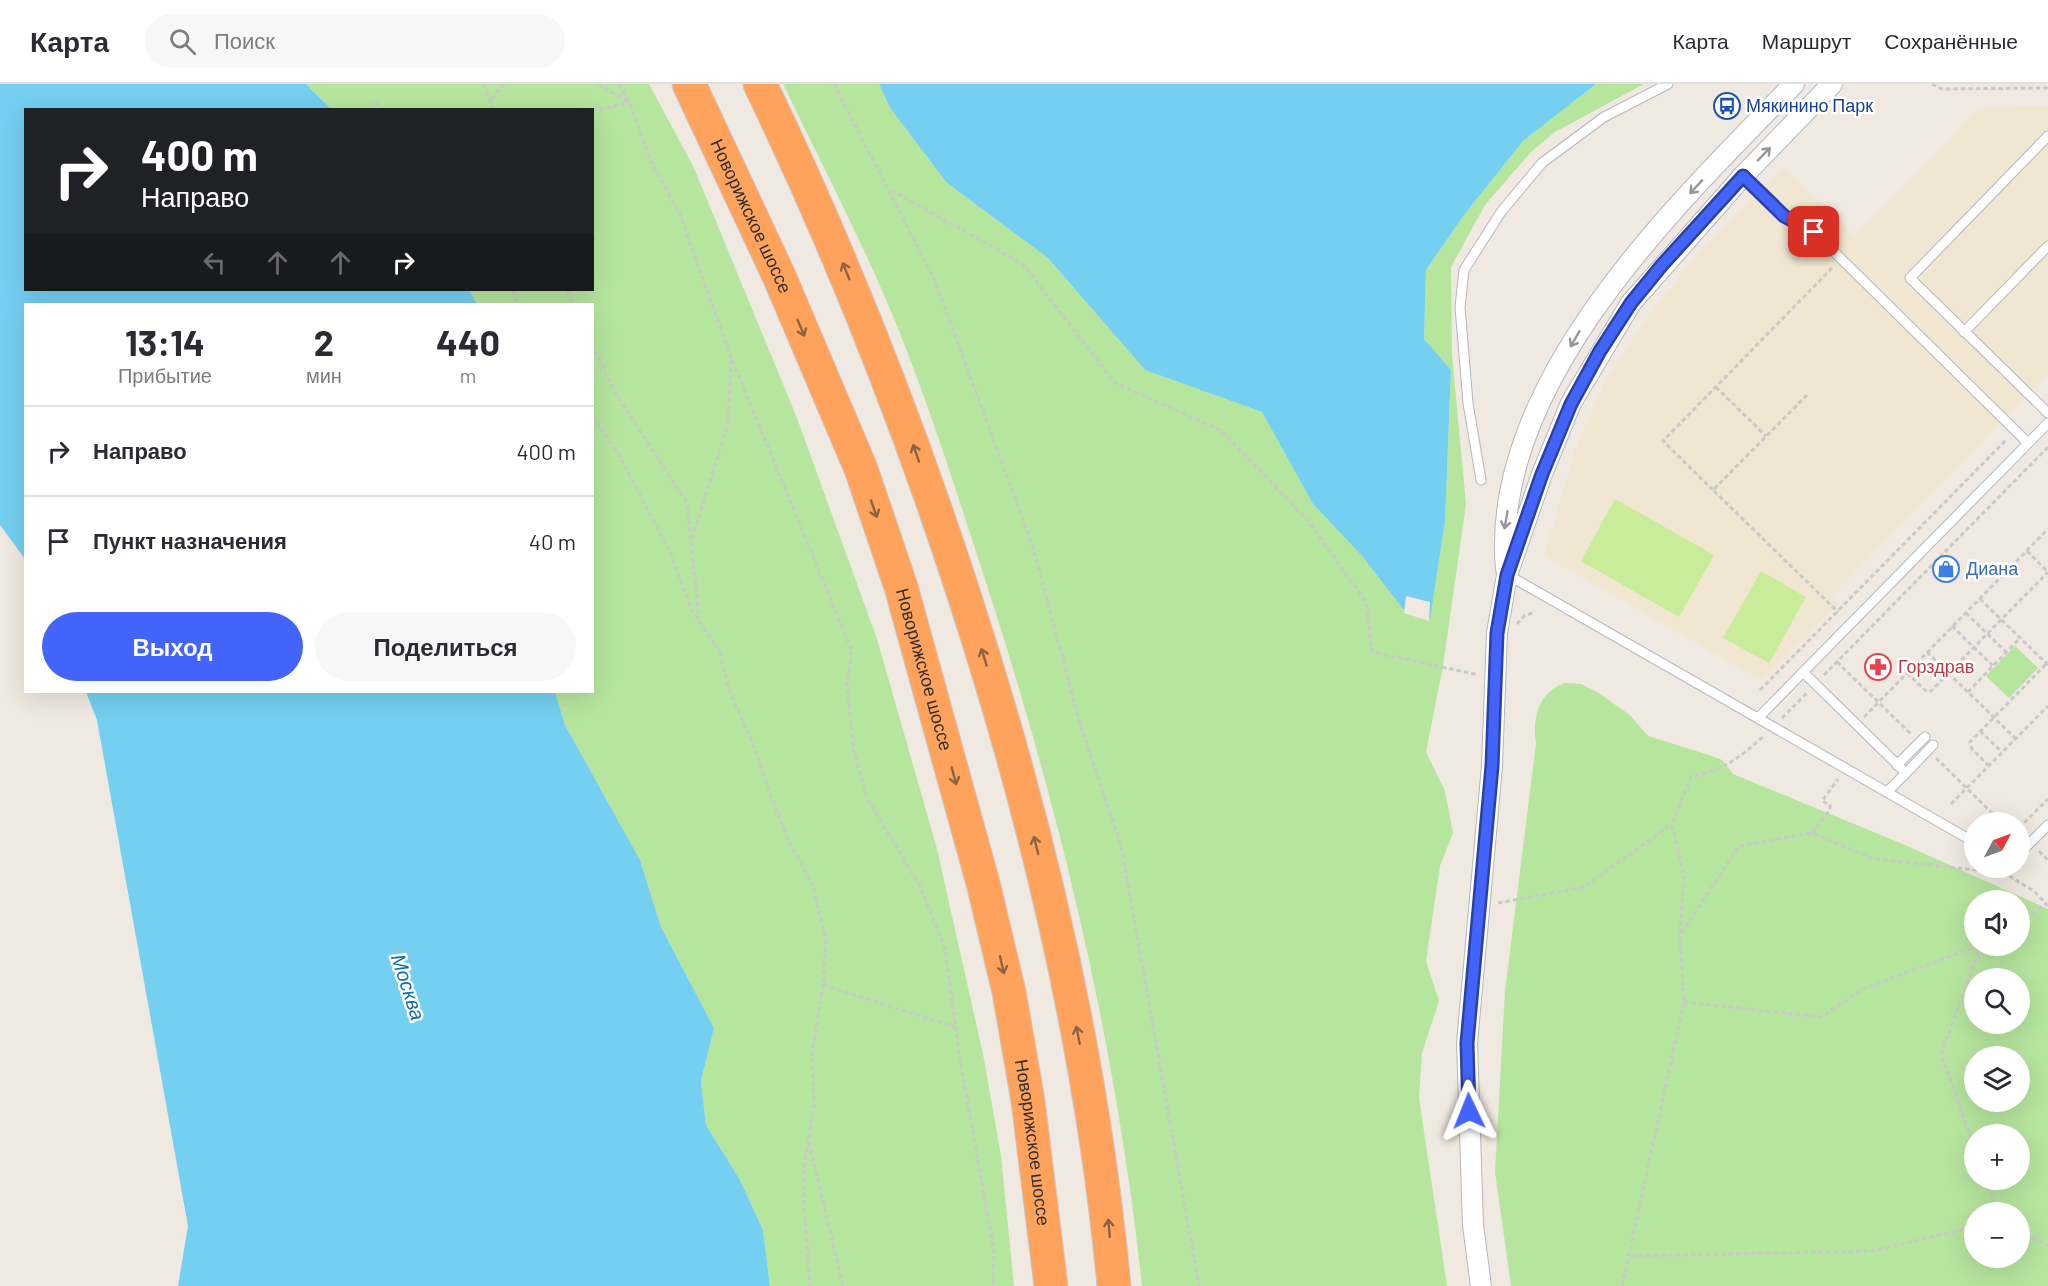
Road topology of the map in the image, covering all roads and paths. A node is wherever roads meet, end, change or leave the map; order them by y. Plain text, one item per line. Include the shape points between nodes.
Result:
1 (484, 84) edge
2 (507, 84) edge
3 (598, 84) edge
4 (619, 84) edge
5 (689, 84) edge
6 (760, 84) edge
7 (834, 84) edge
8 (1668, 84) edge
9 (1794, 84) edge
10 (1832, 84) edge
11 (1932, 84) edge
12 (2048, 88) edge
13 (492, 99) junction
14 (375, 102) dead end
15 (629, 102) junction
16 (381, 108) edge
17 (494, 108) edge
18 (594, 111) edge
19 (2048, 136) edge
20 (1743, 176) junction
21 (889, 189) junction
22 (2048, 246) edge
23 (1841, 259) junction
24 (1964, 332) junction
25 (594, 348) edge
26 (731, 357) junction
27 (1715, 387) junction
28 (1807, 395) dead end
29 (2048, 413) edge
30 (594, 419) edge
31 (2048, 423) edge
32 (2016, 431) junction
33 (1766, 436) junction
34 (2028, 443) junction
35 (2048, 447) edge
36 (1481, 480) dead end
37 (1713, 490) junction
38 (2048, 529) edge
39 (691, 542) junction
40 (2027, 551) junction
41 (2048, 572) edge
42 (1507, 575) junction
43 (1980, 598) junction
44 (1535, 612) dead end
45 (1838, 612) junction
46 (1966, 613) junction
47 (2001, 620) junction
48 (699, 621) junction
49 (1952, 627) junction
50 (1515, 628) dead end
51 (1988, 634) junction
52 (2020, 638) junction
53 (1974, 648) junction
54 (1927, 652) junction
55 (2006, 652) junction
56 (2047, 664) edge
57 (1993, 666) junction
58 (1803, 672) junction
59 (1907, 673) junction
60 (1949, 673) junction
61 (1495, 679) junction
62 (1816, 684) junction
63 (1760, 690) dead end
64 (1968, 692) junction
65 (2048, 706) edge
66 (1994, 717) junction
67 (1758, 718) junction
68 (1856, 724) junction
69 (1773, 727) junction
70 (1980, 731) junction
71 (1925, 737) dead end
72 (2016, 739) junction
73 (1933, 745) dead end
74 (2002, 752) junction
75 (1898, 765) junction
76 (1989, 766) junction
77 (1846, 769) junction
78 (1906, 773) junction
79 (1887, 792) junction
80 (2048, 799) edge
81 (1952, 804) dead end
82 (2030, 817) edge
83 (1672, 824) junction
84 (2048, 825) edge
85 (1812, 832) junction
86 (1964, 837) edge
87 (2030, 843) edge
88 (1497, 903) dead end
89 (2047, 904) edge
90 (2030, 914) edge
91 (1680, 936) junction
92 (1964, 951) edge
93 (1977, 956) edge
94 (823, 985) junction
95 (1684, 1002) junction
96 (956, 1028) junction
97 (1966, 1124) edge
98 (809, 1140) junction
99 (1964, 1229) edge
100 (2030, 1235) edge
101 (2048, 1246) edge
102 (1630, 1256) junction
103 (810, 1286) edge
104 (843, 1286) edge
105 (993, 1286) edge
106 (1051, 1286) edge
107 (1114, 1286) edge
108 (1198, 1286) edge
109 (1481, 1286) edge
110 (1622, 1286) edge

1 - 13 path
2 - 13 path
3 - 15 path
4 - 15 path
5 -> 106 highway, Новорижское шоссе via 779,276 856,458 901,587 1009,992 1028,1101
107 -> 6 highway via 1090,1092 1050,899 1011,746 949,548 878,348 838,251
7 - 21 path
8 - 36 lane via 1604,117 1542,163 1501,212 1464,270 1460,307 1468,403
9 -> 42 street via 1641,246 1579,332 1546,391 1515,469 1503,537
20 -> 10 street
11 - 12 path via 1942,89
13 - 17 path
14 - 16 path
15 - 18 path
15 - 26 path via 651,164 679,212
19 - 24 lane via 1910,278
20 - 23 lane via 1784,216 1814,232
20 - 42 street via 1662,265 1600,351 1542,474
21 - 61 path via 1023,264 1115,383 1222,431 1309,522 1366,602 1372,652
21 - 108 path via 935,281 1034,547 1080,724 1121,845
22 - 24 lane
23 - 27 path
23 - 32 lane
24 - 29 lane
25 - 39 path via 616,394 687,503
26 - 39 path via 728,423
26 - 96 path via 852,651 848,682 854,752 867,798 925,896 945,949
27 - 33 path
27 - 37 path via 1662,441
28 - 33 path
30 - 48 path via 618,453 671,554
31 - 34 lane
32 - 34 lane
32 - 45 path
33 - 37 path
34 - 58 lane
35 - 62 path
37 - 45 path
38 - 40 path
39 - 48 path
40 - 41 path
40 - 43 path
41 - 47 path
42 - 61 street via 1497,633
42 - 67 lane
43 - 46 path
43 - 47 path
44 - 50 path via 1524,616
45 - 63 path
46 - 49 path
46 - 51 path
47 - 51 path
47 - 52 path
48 - 94 path via 719,650 729,690 789,842 812,883 825,940
49 - 53 path
49 - 54 path
51 - 53 path
51 - 55 path
52 - 55 path
52 - 56 path
53 - 57 path
53 - 60 path
54 - 59 path
54 - 60 path
55 - 57 path
56 - 66 path
57 - 64 path
58 - 62 lane
58 - 67 lane
59 - 60 path via 1929,692
59 - 68 path
60 - 64 path
61 - 109 street via 1492,766 1467,1043 1473,1225
62 - 68 lane
62 - 69 path
64 - 66 path
65 - 72 path
66 - 70 path
66 - 72 path
67 - 69 lane
68 - 75 lane
69 - 77 lane
69 - 83 path via 1735,761 1717,771 1691,777
70 - 74 path
70 - 76 path via 1970,745
71 - 75 lane
72 - 74 path
73 - 78 lane
74 - 76 path
75 - 78 lane
76 - 81 path
77 - 79 lane
77 - 85 path via 1822,801 1830,805 1830,810
78 - 79 lane
79 - 86 lane
80 - 82 path
83 - 88 path via 1584,887
83 - 91 path via 1684,876
84 - 87 lane
85 - 89 path via 1874,859 2004,873
85 - 91 path via 1739,846
89 - 90 path
91 - 95 path
92 - 95 path via 1863,989 1821,1017
93 - 97 path via 1941,1054
94 - 96 path
94 - 98 path via 812,1054 814,1106
95 - 102 path
96 - 105 path via 994,1251
98 - 103 path via 804,1205
98 - 104 path
99 - 102 path via 1872,1251
100 - 101 path
102 - 110 path

